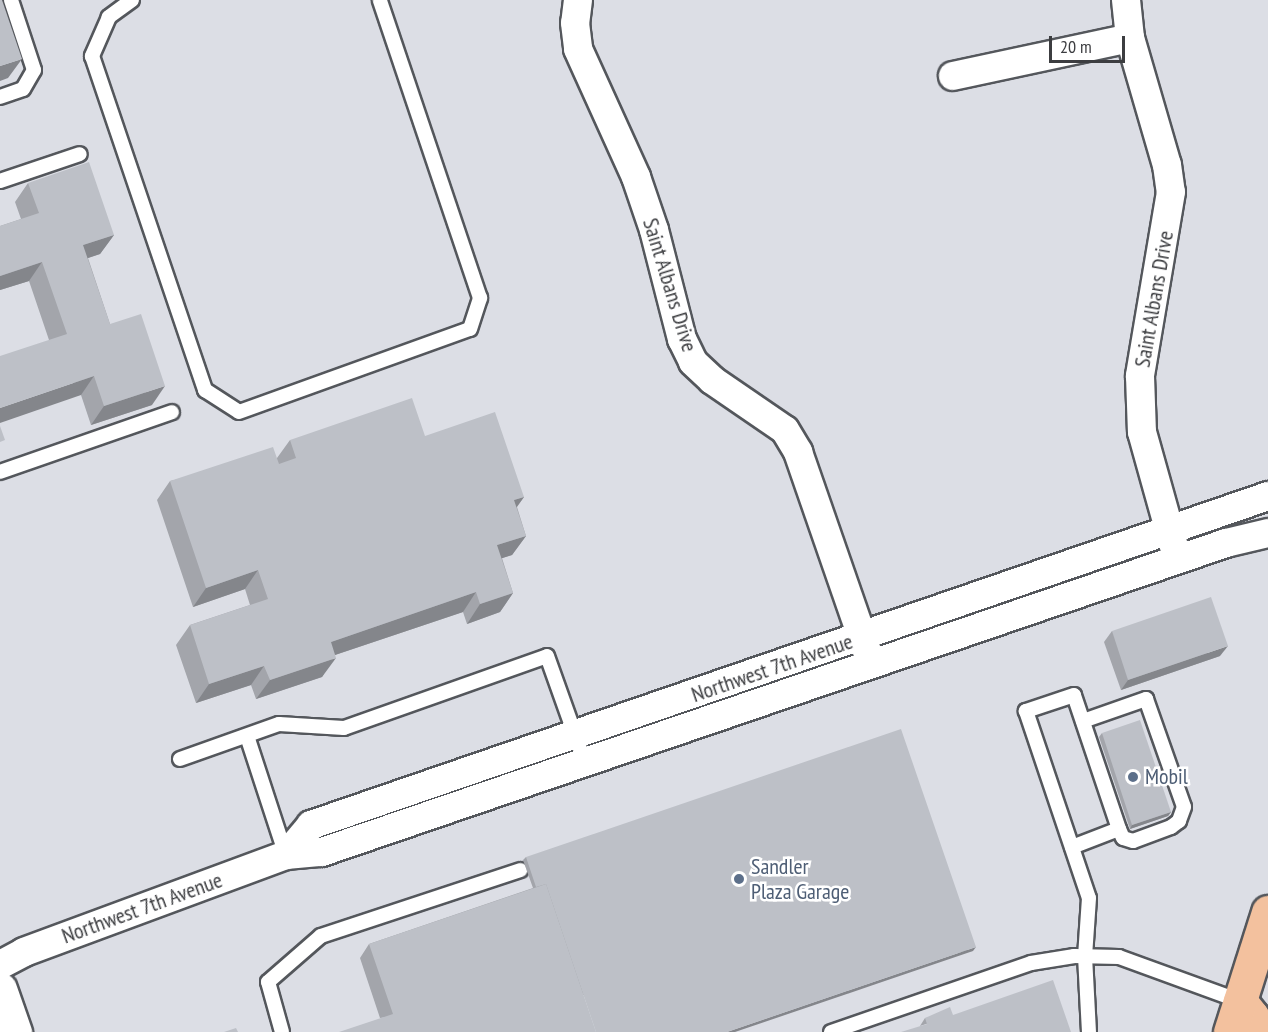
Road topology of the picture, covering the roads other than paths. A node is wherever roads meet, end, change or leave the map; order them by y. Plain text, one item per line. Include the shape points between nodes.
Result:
1 (11, 0) edge
2 (132, 0) edge
3 (380, 0) edge
4 (578, 0) edge
5 (1126, 0) edge
6 (1130, 38) junction
7 (953, 76) dead end
8 (0, 97) edge
9 (80, 154) dead end
10 (0, 182) edge
11 (172, 412) dead end
12 (0, 472) edge
13 (1268, 496) edge
14 (1170, 532) junction
15 (1268, 533) edge
16 (1178, 561) junction
17 (862, 637) junction
18 (872, 666) junction
19 (1083, 721) junction
20 (576, 735) junction
21 (247, 736) junction
22 (180, 759) dead end
23 (585, 763) junction
24 (1119, 829) junction
25 (1072, 847) junction
26 (286, 855) junction
27 (520, 870) dead end
28 (1268, 912) edge
29 (1085, 956) junction
30 (0, 965) edge
31 (0, 989) edge
32 (1240, 1001) junction
33 (15, 1032) edge
34 (282, 1032) edge
35 (831, 1032) edge
36 (1089, 1032) edge
37 (1230, 1032) edge
38 (1257, 1032) edge

1 - 8 lane via 34,70 23,89
2 - 3 lane via 109,17 92,56 205,390 239,412 470,330 480,298
4 - 17 street, Saint Albans Drive via 574,23 578,49 636,177 682,339 693,362 712,380 785,430 798,452
5 - 6 street, Saint Albans Drive
6 - 7 street
6 - 14 street, Saint Albans Drive via 1167,165 1171,192 1140,376 1142,432
9 - 10 lane
11 - 12 lane
13 - 14 street, Northwest 7th Avenue
14 - 16 street, Saint Albans Drive
14 - 17 street, Northwest 7th Avenue
15 - 16 street, Northwest 7th Avenue
16 - 18 street, Northwest 7th Avenue
17 - 18 street, Saint Albans Drive
17 - 20 street, Northwest 7th Avenue
18 - 23 street, Northwest 7th Avenue
19 - 24 lane
19 - 24 lane via 1146,699 1184,807 1171,827 1133,841 1123,838
19 - 25 lane via 1074,695 1026,711
20 - 21 lane via 547,656 345,728 279,724
20 - 23 lane
20 - 26 street, Northwest 7th Avenue via 311,825
21 - 22 lane
21 - 26 lane
23 - 26 street, Northwest 7th Avenue via 321,852
24 - 25 lane
25 - 29 lane via 1089,898
26 - 30 street, Northwest 7th Avenue via 24,952
27 - 34 lane via 321,936 268,982
28 - 32 main road
29 - 32 lane via 1119,957
29 - 35 lane via 1031,963
29 - 36 lane
31 - 33 street
32 - 37 main road
32 - 38 main road

